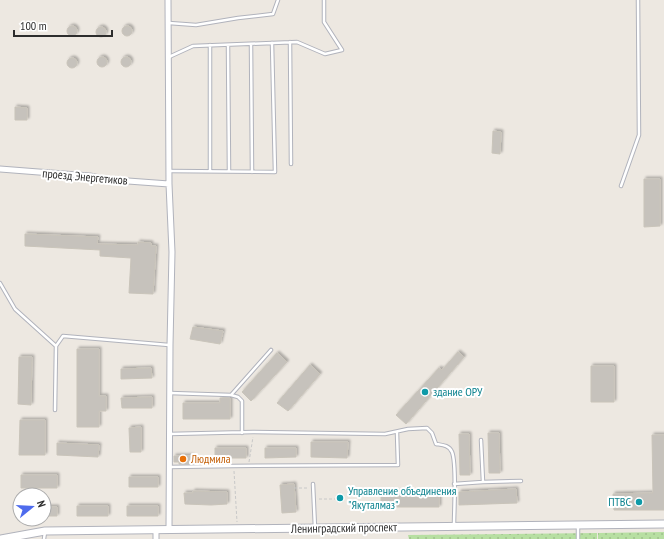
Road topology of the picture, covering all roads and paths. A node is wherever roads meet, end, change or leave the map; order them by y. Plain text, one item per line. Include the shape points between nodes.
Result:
1 (168, 0) edge
2 (278, 0) edge
3 (324, 0) edge
4 (638, 0) edge
5 (168, 23) junction
6 (290, 42) junction
7 (272, 43) junction
8 (251, 44) junction
9 (210, 45) junction
10 (228, 45) junction
11 (169, 57) junction
12 (291, 164) dead end
13 (0, 169) edge
14 (169, 171) junction
15 (210, 171) junction
16 (228, 172) junction
17 (252, 172) junction
18 (169, 184) junction
19 (621, 186) dead end
20 (0, 283) edge
21 (170, 345) junction
22 (56, 346) junction
23 (271, 350) dead end
24 (170, 393) junction
25 (231, 395) junction
26 (55, 410) dead end
27 (242, 432) junction
28 (397, 432) junction
29 (170, 434) junction
30 (481, 440) dead end
31 (253, 441) dead end
32 (248, 466) junction
33 (170, 467) junction
34 (234, 470) dead end
35 (522, 481) dead end
36 (483, 482) junction
37 (454, 484) junction
38 (313, 486) joint
39 (294, 488) dead end
40 (314, 499) junction
41 (335, 499) dead end
42 (238, 523) dead end
43 (664, 524) edge
44 (578, 525) junction
45 (454, 527) junction
46 (315, 528) junction
47 (156, 530) junction
48 (169, 530) junction
49 (45, 531) junction
50 (1, 539) edge
51 (44, 539) edge
52 (156, 539) edge
53 (578, 539) edge

1 - 5 street
2 - 5 lane via 273,14 196,25
3 - 6 lane via 324,22 342,50 325,54 297,42
4 - 19 lane via 638,135
5 - 11 street
6 - 7 lane
6 - 12 lane
7 - 8 lane
7 - 17 lane via 275,172
8 - 10 lane
8 - 17 lane
9 - 10 lane
9 - 11 lane via 193,46
9 - 15 lane
10 - 16 lane
11 - 14 street
13 - 18 street, проезд Энергетиков
14 - 15 lane
14 - 18 street
15 - 16 lane
16 - 17 lane
18 - 21 street via 172,252
20 - 22 lane via 15,309
21 - 22 lane via 63,336
21 - 24 street
22 - 26 lane
23 - 25 lane
24 - 25 lane
24 - 29 street
25 - 27 lane via 238,396 242,401
27 - 28 lane
27 - 29 lane
28 - 32 lane via 398,465
28 - 37 lane via 427,428 436,444 446,446 452,452
29 - 33 street
30 - 36 lane
31 - 32 path
32 - 33 lane
33 - 48 street
34 - 42 path
35 - 36 lane
36 - 37 lane
37 - 45 lane
38 - 39 path
38 - 40 lane
40 - 41 path
40 - 46 lane
43 - 44 main road, Ленинградский проспект
44 - 45 main road, Ленинградский проспект
44 - 53 lane
45 - 46 main road, Ленинградский проспект
46 - 48 main road, Ленинградский проспект
47 - 48 main road, Ленинградский проспект
47 - 49 main road, Ленинградский проспект
47 - 52 street
49 - 50 main road, Ленинградский проспект
49 - 51 lane

